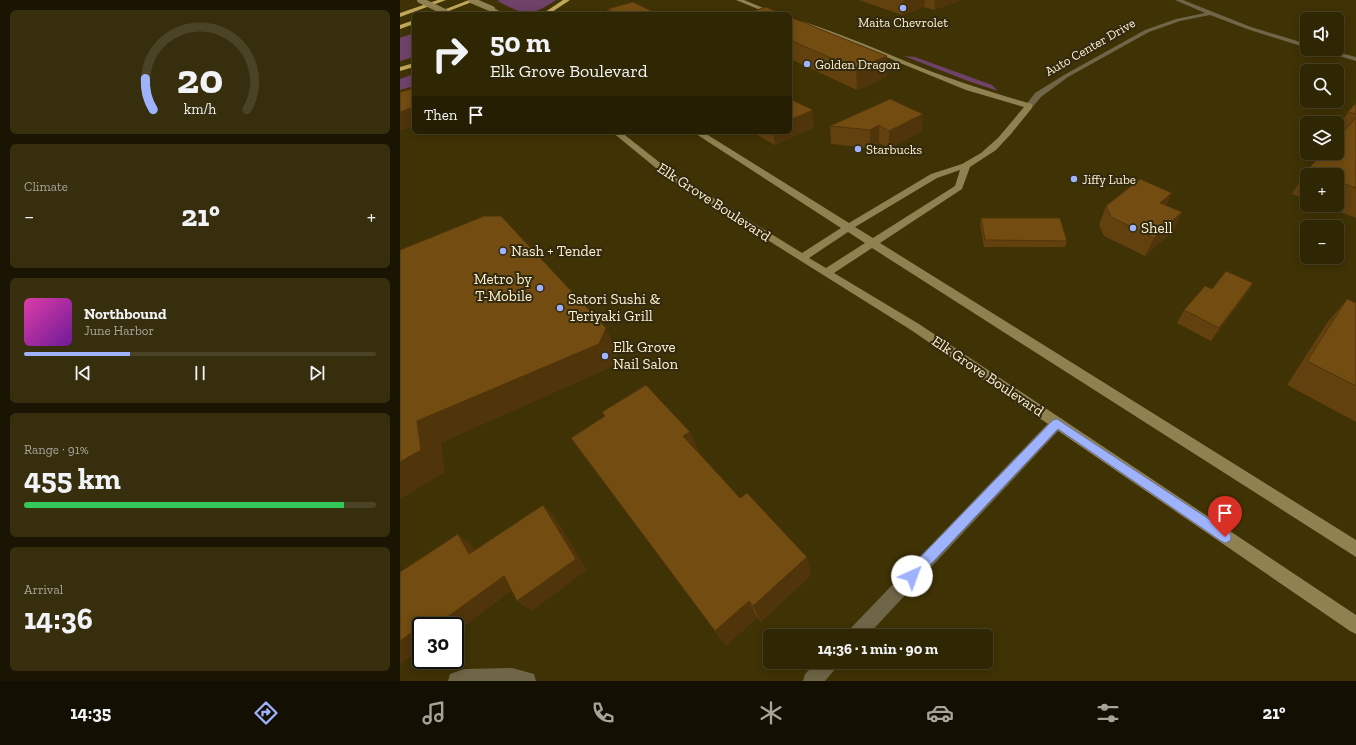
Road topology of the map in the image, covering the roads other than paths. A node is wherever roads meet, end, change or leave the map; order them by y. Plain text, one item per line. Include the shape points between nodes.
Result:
1 (420, 0) edge
2 (444, 0) edge
3 (471, 0) edge
4 (474, 0) edge
5 (566, 0) edge
6 (739, 0) edge
7 (1178, 0) edge
8 (441, 12) edge
9 (445, 12) edge
10 (497, 12) edge
11 (547, 12) edge
12 (770, 12) edge
13 (1211, 13) junction
14 (400, 15) edge
15 (792, 21) edge
16 (412, 23) edge
17 (400, 27) edge
18 (1300, 44) edge
19 (1344, 56) edge
20 (1356, 59) edge
21 (412, 66) edge
22 (400, 69) edge
23 (1029, 106) junction
24 (619, 134) edge
25 (700, 134) edge
26 (966, 166) junction
27 (847, 228) junction
28 (873, 243) junction
29 (802, 258) junction
30 (826, 273) junction
31 (1057, 423) junction
32 (1356, 550) edge
33 (1356, 625) edge
34 (862, 629) edge
35 (823, 669) edge
36 (457, 681) edge
37 (527, 681) edge
38 (812, 681) edge

1 - 9 main road, bridge
2 - 14 highway
3 - 10 main road, bridge
4 - 8 highway
5 - 11 highway
6 - 12 main road
7 - 13 street
13 - 18 street
13 - 23 street, Auto Center Drive via 1178,20 1147,31 1066,76 1038,95
15 - 23 main road via 864,45 969,88
16 - 17 highway
19 - 20 street
21 - 22 highway
23 - 26 main road, Auto Center Drive via 1000,141
24 - 29 main road, Elk Grove Boulevard via 670,175
25 - 27 main road
26 - 27 main road, Auto Center Drive via 936,175
26 - 28 main road via 959,188
27 - 28 main road
27 - 29 main road, Auto Center Drive
28 - 30 main road
28 - 32 main road
29 - 30 main road, Elk Grove Boulevard
30 - 31 main road, Elk Grove Boulevard via 915,327
31 - 33 main road, Elk Grove Boulevard
31 - 34 street
35 - 38 street
36 - 37 street via 464,678 512,677

